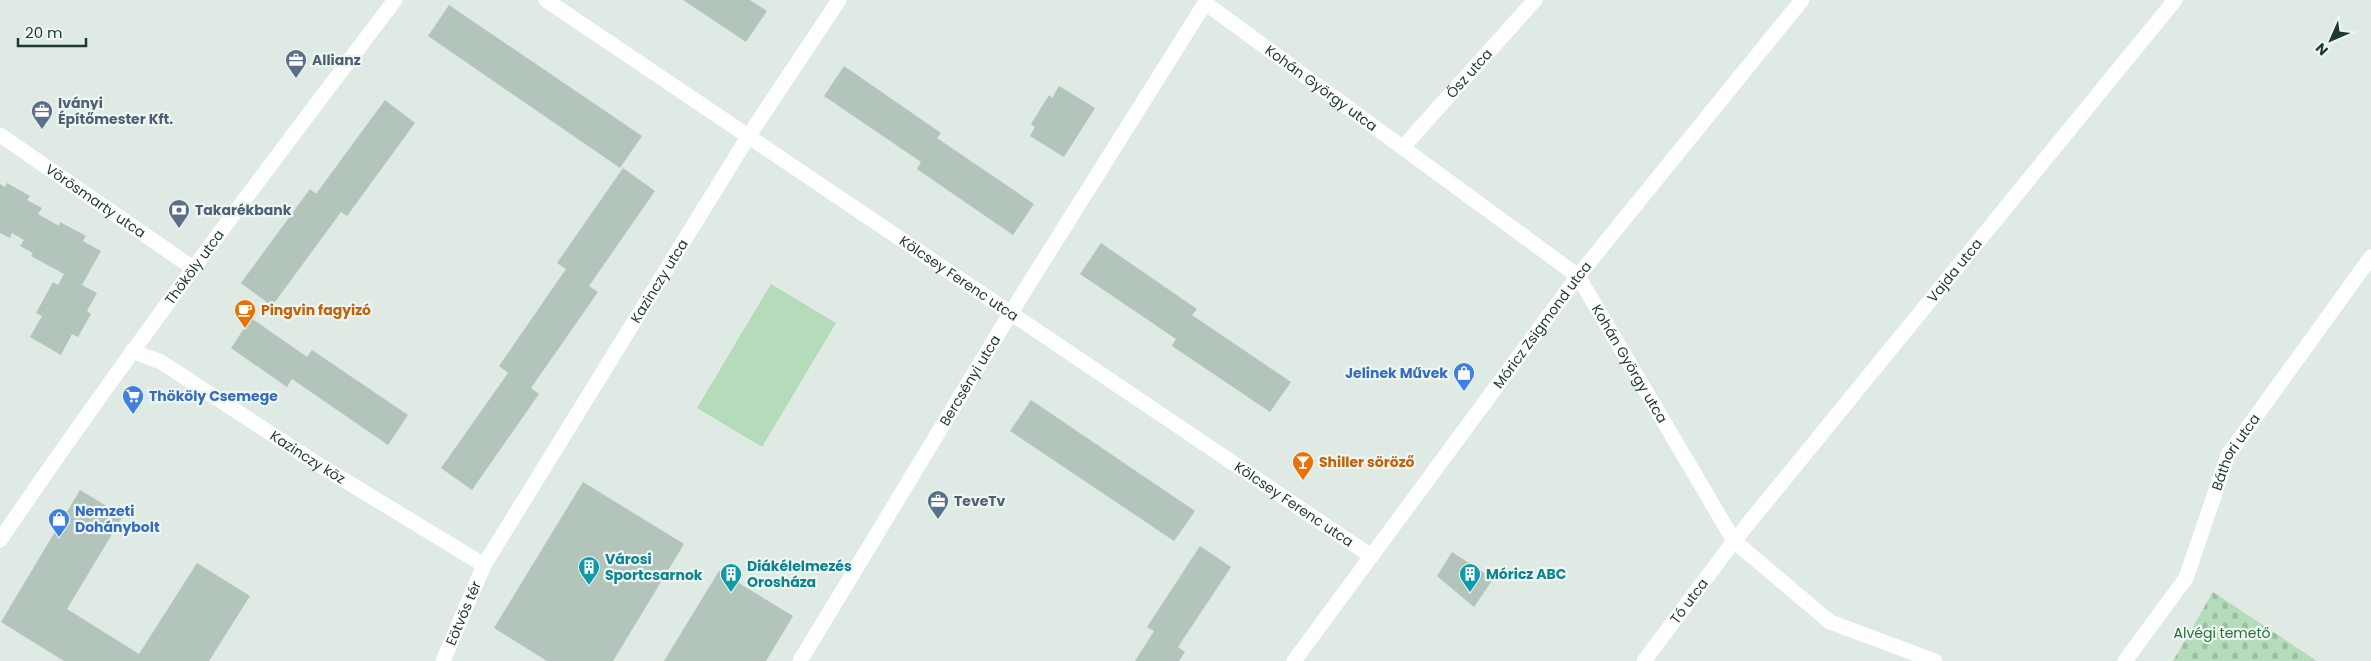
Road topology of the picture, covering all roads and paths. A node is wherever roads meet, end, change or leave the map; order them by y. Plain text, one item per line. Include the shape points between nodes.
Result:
1 (395, 0) edge
2 (546, 0) edge
3 (839, 0) edge
4 (1535, 0) edge
5 (1802, 0) edge
6 (2175, 0) edge
7 (1206, 2) edge
8 (0, 135) edge
9 (748, 137) junction
10 (1404, 147) junction
11 (2371, 257) edge
12 (192, 268) junction
13 (1578, 276) junction
14 (1010, 314) junction
15 (132, 351) junction
16 (0, 540) edge
17 (1734, 541) junction
18 (1372, 556) junction
19 (484, 565) junction
20 (443, 661) edge
21 (800, 661) edge
22 (1294, 661) edge
23 (1644, 661) edge
24 (1935, 661) edge
25 (2125, 661) edge

1 - 12 street, Thököly utca
2 - 9 street, Kölcsey Ferenc utca
3 - 9 street, Kazinczy utca
4 - 10 street, Ősz utca
5 - 13 street, Móricz Zsigmond utca
6 - 17 street, Vajda utca
7 - 10 street, Kohán György utca
7 - 14 street, Bercsényi utca
8 - 12 street, Vörösmarty utca
9 - 14 street, Kölcsey Ferenc utca
9 - 19 street, Kazinczy utca
10 - 13 street, Kohán György utca
11 - 25 street, Báthori utca via 2228,455 2186,578
12 - 15 street, Thököly utca
13 - 17 street, Kohán György utca
13 - 18 street, Móricz Zsigmond utca
14 - 18 street, Kölcsey Ferenc utca
14 - 21 street, Bercsényi utca
15 - 16 street, Thököly utca
15 - 19 street, Kazinczy köz via 161,362 316,463
17 - 23 street, Tó utca
17 - 24 street, Kohán György utca via 1830,622
18 - 22 street, Móricz Zsigmond utca
19 - 20 street, Eötvös tér

